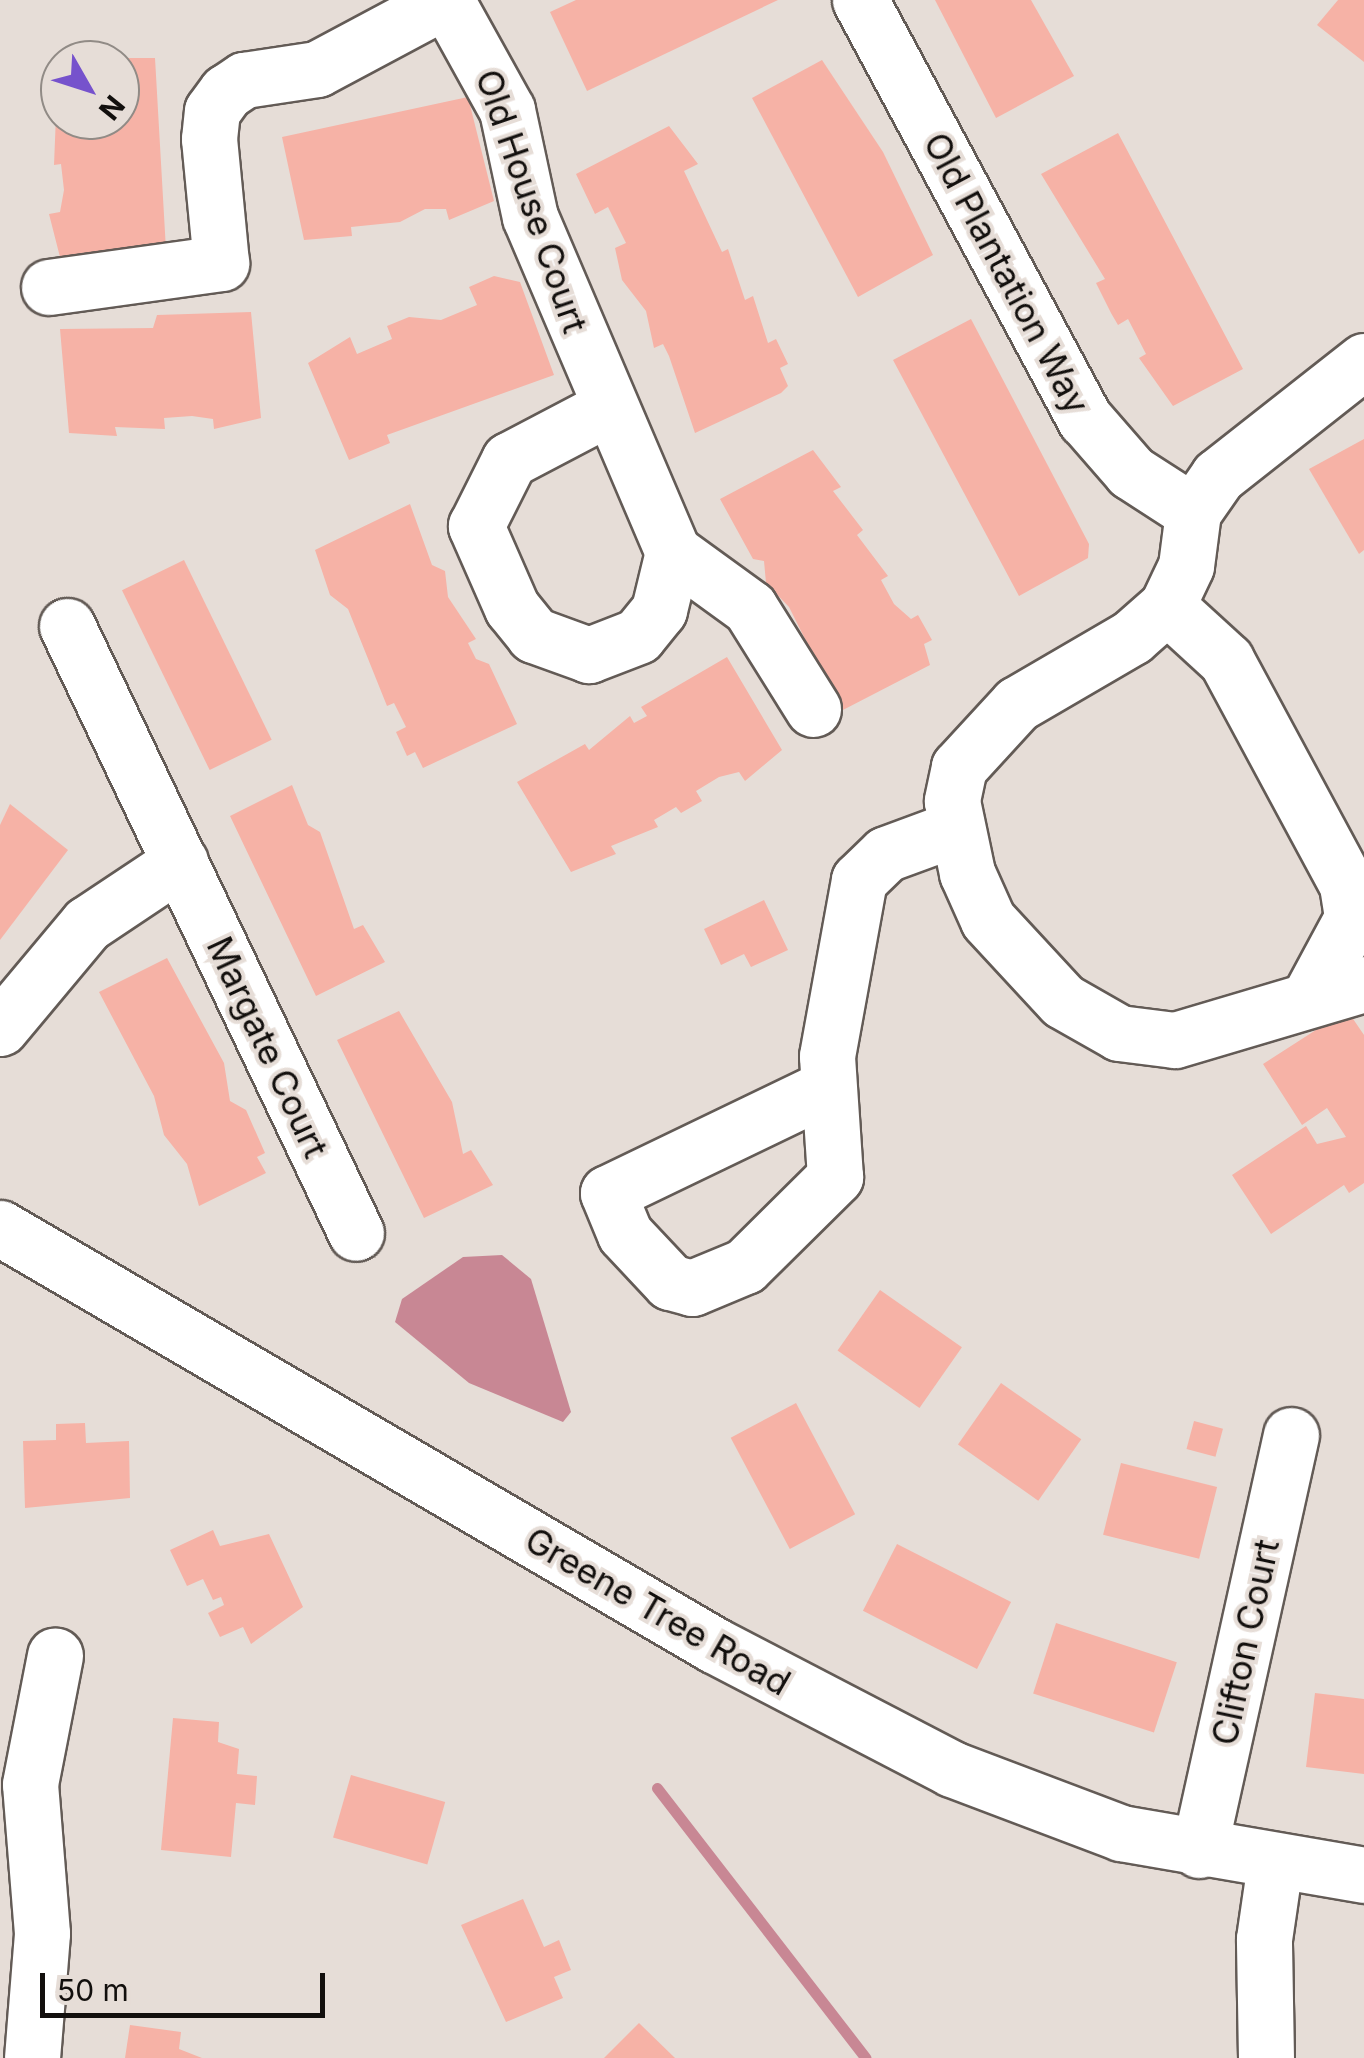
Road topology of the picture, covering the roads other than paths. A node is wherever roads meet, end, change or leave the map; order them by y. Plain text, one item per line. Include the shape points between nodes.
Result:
1 (446, 0) edge
2 (860, 0) edge
3 (48, 287) dead end
4 (1364, 362) edge
5 (610, 407) junction
6 (1193, 512) junction
7 (673, 552) junction
8 (1167, 606) junction
9 (67, 626) dead end
10 (812, 709) dead end
11 (954, 830) junction
12 (180, 862) junction
13 (1364, 984) edge
14 (1311, 994) junction
15 (0, 1028) edge
16 (826, 1088) dead end
17 (0, 1228) edge
18 (356, 1233) dead end
19 (1291, 1434) dead end
20 (54, 1656) dead end
21 (1199, 1850) junction
22 (1275, 1864) junction
23 (1364, 1874) edge
24 (32, 2058) edge
25 (1266, 2058) edge

1 - 3 street via 317,69 244,80 226,92 212,111 209,139 220,263
1 - 5 street, Old House Court via 508,110 530,217
2 - 6 street, Old Plantation Way via 1085,420 1131,472
4 - 6 street via 1254,440
5 - 7 street, Old House Court
5 - 7 street via 508,460 476,526 489,563 534,635 589,655 638,636 659,610
6 - 8 street via 1186,566
7 - 10 street via 750,608
8 - 11 street via 980,738 959,767
8 - 14 street via 1226,660 1348,885 1352,918
9 - 12 street, Margate Court
11 - 14 street via 988,920 1022,963 1119,1033 1174,1040 1250,1023
11 - 16 street via 886,854 859,880
12 - 15 street via 88,924
12 - 18 street, Margate Court
13 - 14 street
17 - 21 street, Greene Tree Road via 851,1719 1025,1800
19 - 21 street, Clifton Court
20 - 24 street via 30,1784 42,1933
21 - 22 street, Greene Tree Road
22 - 23 street, Greene Tree Road
22 - 25 street via 1264,1939

